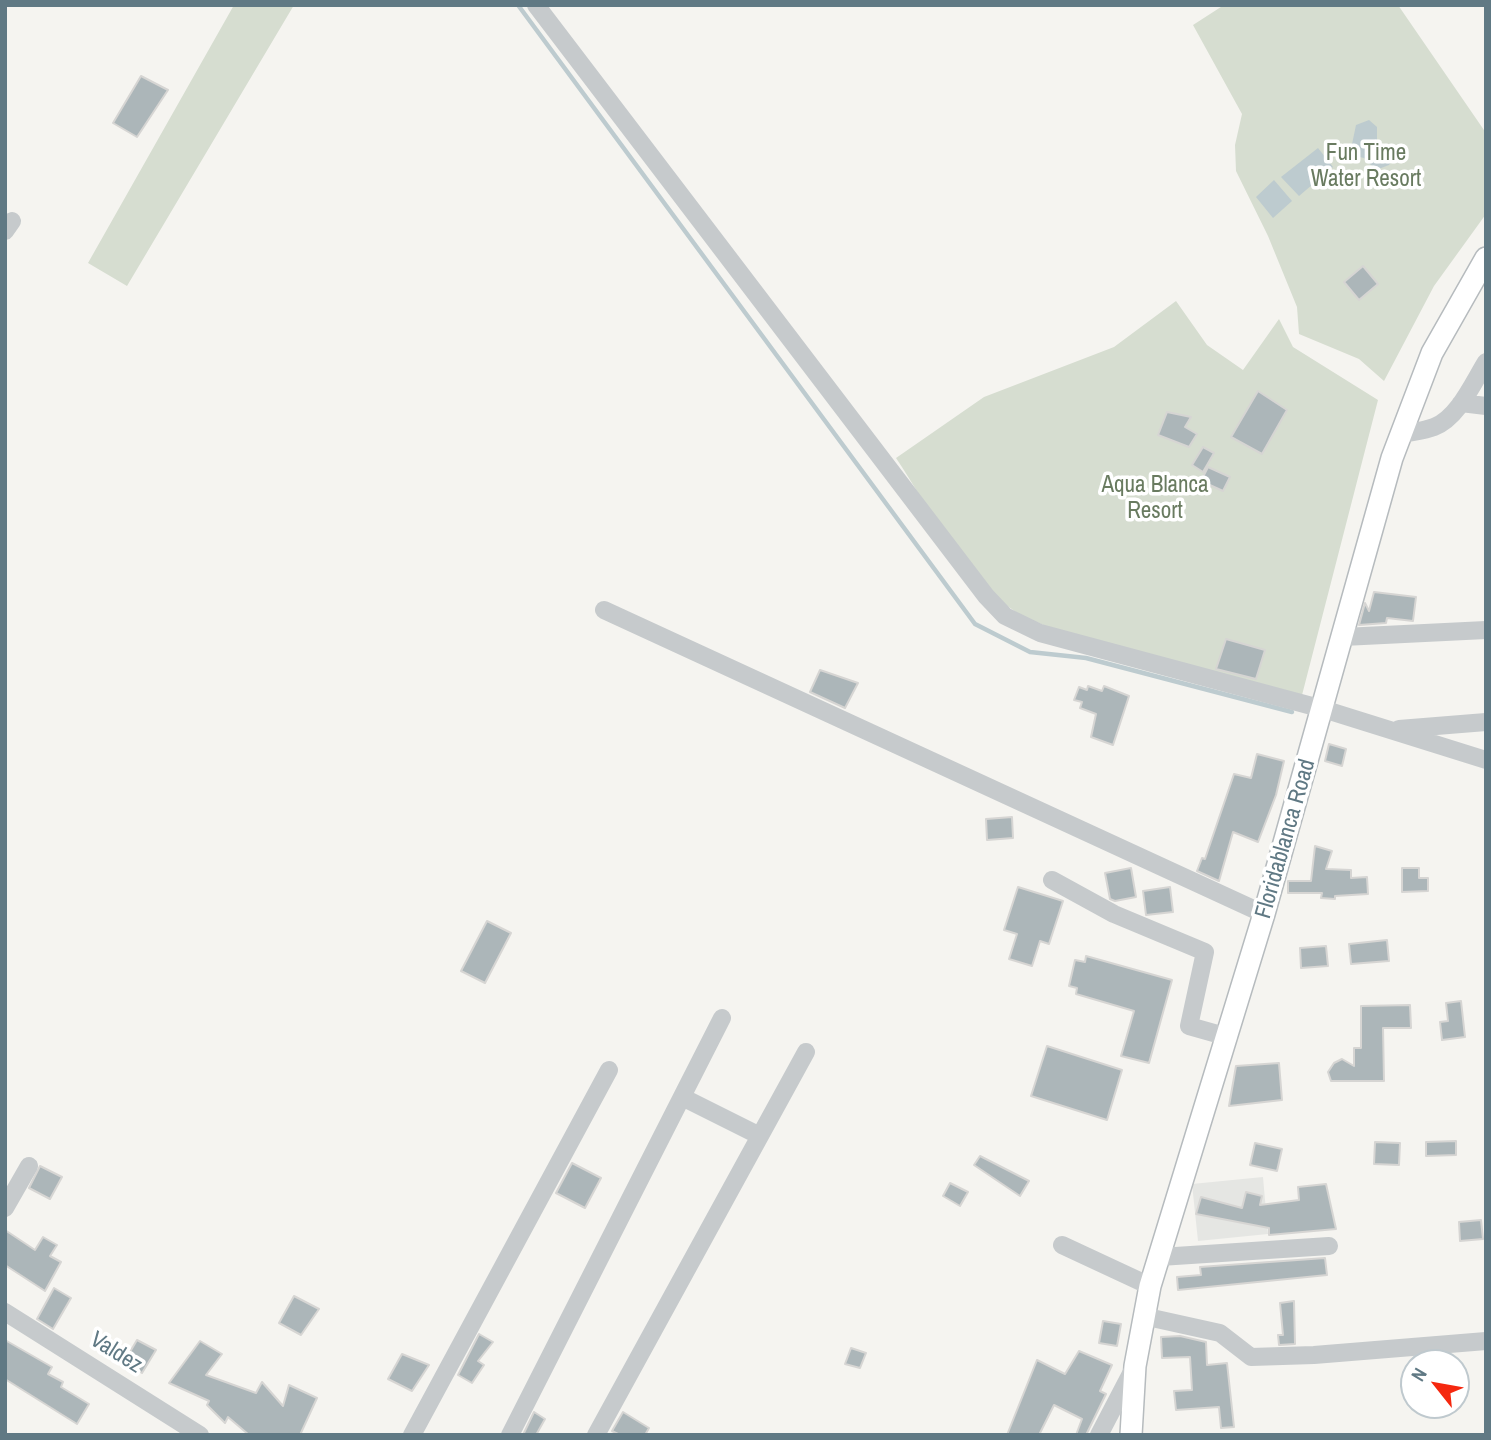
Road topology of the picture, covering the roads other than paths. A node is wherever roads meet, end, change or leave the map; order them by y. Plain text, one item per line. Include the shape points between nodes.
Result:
1 (536, 5) edge
2 (1486, 258) edge
3 (1486, 362) edge
4 (1461, 402) junction
5 (1486, 407) edge
6 (1400, 435) junction
7 (604, 610) dead end
8 (1486, 630) edge
9 (1343, 637) junction
10 (1323, 709) junction
11 (1486, 722) edge
12 (1389, 729) junction
13 (1486, 760) edge
14 (1052, 880) dead end
15 (1264, 914) junction
16 (722, 1018) dead end
17 (1228, 1037) junction
18 (806, 1052) dead end
19 (609, 1070) dead end
20 (682, 1097) junction
21 (760, 1136) junction
22 (29, 1166) dead end
23 (5, 1208) edge
24 (1062, 1245) dead end
25 (1329, 1246) dead end
26 (1160, 1256) junction
27 (1150, 1286) junction
28 (5, 1312) edge
29 (1143, 1317) junction
30 (1486, 1341) edge
31 (1135, 1366) junction
32 (200, 1435) edge
33 (412, 1435) edge
34 (510, 1435) edge
35 (596, 1435) edge
36 (1099, 1435) edge
37 (1131, 1435) edge

1 - 10 street via 1005,615 1041,633
2 - 6 main road, Floridablanca Road via 1432,353
3 - 4 street
4 - 5 street
4 - 6 street via 1444,422
6 - 9 main road, Floridablanca Road
7 - 15 street
8 - 9 street
9 - 10 main road, Floridablanca Road
10 - 12 street
10 - 15 main road, Floridablanca Road
11 - 12 street
12 - 13 street
14 - 17 street via 1114,914 1205,952 1189,1026
15 - 17 main road, Floridablanca Road
16 - 20 street
17 - 26 main road, Floridablanca Road
18 - 21 street
19 - 33 street
20 - 21 street
20 - 34 street
21 - 35 street
22 - 23 street
24 - 27 street
25 - 26 street
26 - 27 main road, Floridablanca Road
27 - 29 main road, Floridablanca Road
28 - 32 street, Valdez
29 - 30 street via 1220,1333 1251,1357
29 - 31 main road, Floridablanca Road
31 - 36 street
31 - 37 main road, Floridablanca Road

